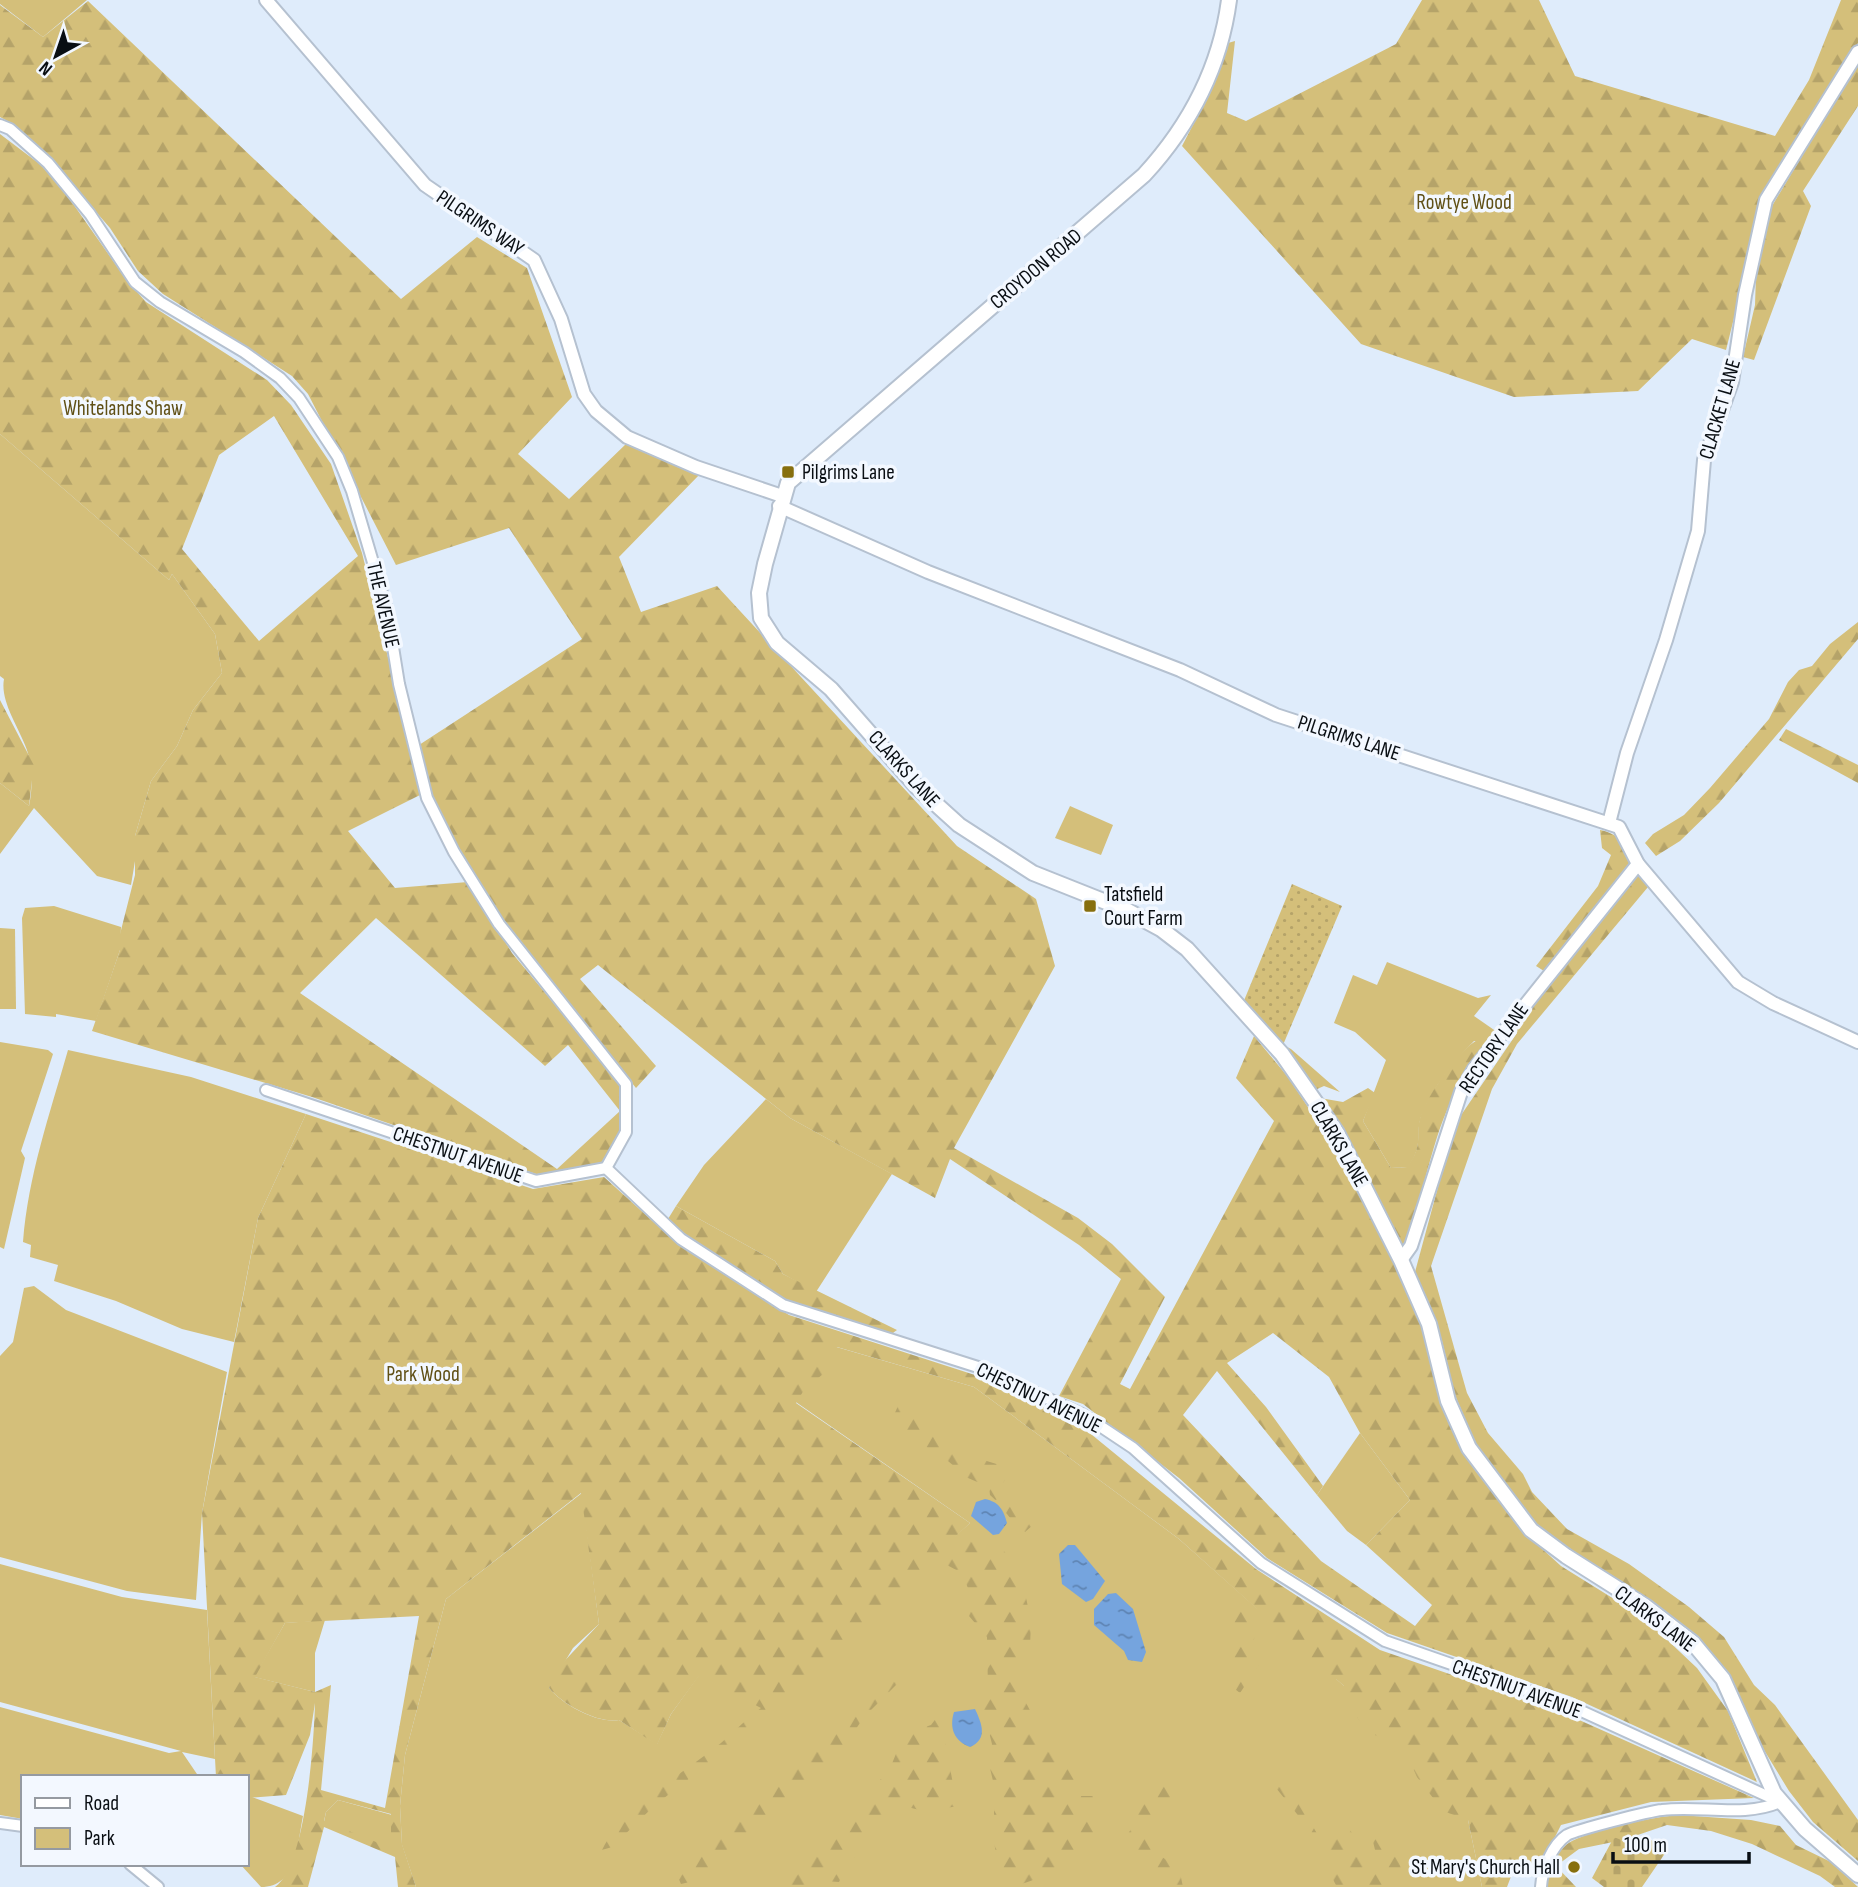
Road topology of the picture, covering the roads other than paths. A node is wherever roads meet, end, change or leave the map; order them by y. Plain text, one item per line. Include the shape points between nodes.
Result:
1 (266, 0) edge
2 (1229, 0) edge
3 (1858, 52) edge
4 (0, 125) edge
5 (781, 501) junction
6 (1609, 823) junction
7 (1638, 864) junction
8 (1858, 1042) edge
9 (266, 1090) dead end
10 (606, 1168) junction
11 (1401, 1260) junction
12 (1780, 1802) junction
13 (0, 1823) edge
14 (21, 1826) edge
15 (132, 1866) edge
16 (1858, 1875) edge
17 (158, 1887) edge
18 (1541, 1887) edge

1 - 5 street, PILGRIMS WAY via 425,185 534,260 561,319 584,394 596,411 627,437
2 - 5 main road, CROYDON ROAD via 1222,35 1197,103 1180,133 1144,175 798,471
3 - 6 street, CLACKET LANE via 1766,200 1732,382 1704,460 1698,531
4 - 10 street, THE AVENUE via 48,163 90,214 135,282 280,378 338,457 387,610 427,798 499,924 626,1084 626,1132
5 - 6 street, PILGRIMS LANE via 928,572 1180,670 1276,715
5 - 11 main road, CLARKS LANE via 759,593 761,618 769,633 831,689 917,787 959,825 1033,873 1126,910 1187,949 1282,1054 1337,1133
6 - 7 street via 1626,836
7 - 8 street via 1738,982
7 - 11 street, RECTORY LANE via 1474,1069 1461,1092 1411,1246
9 - 10 street, CHESTNUT AVENUE via 536,1181
10 - 12 street, CHESTNUT AVENUE via 681,1239 783,1305 981,1368 1082,1414 1133,1448 1261,1563 1385,1641 1566,1704
11 - 12 main road, CLARKS LANE via 1429,1324 1448,1401 1469,1448 1531,1530 1693,1643 1723,1679
12 - 16 main road, CLARKS LANE
12 - 18 street via 1758,1808 1661,1810 1567,1835 1542,1873
13 - 14 street
15 - 17 street

